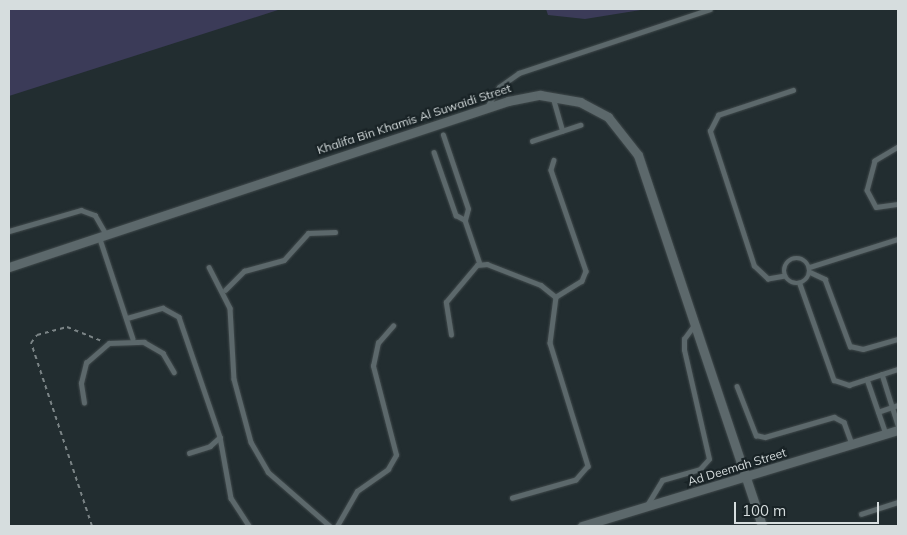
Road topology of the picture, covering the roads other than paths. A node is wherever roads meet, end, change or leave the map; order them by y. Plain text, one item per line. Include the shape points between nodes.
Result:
1 (710, 9) edge
2 (793, 90) dead end
3 (552, 96) junction
4 (486, 108) junction
5 (580, 124) dead end
6 (563, 130) junction
7 (444, 135) dead end
8 (532, 141) dead end
9 (898, 147) edge
10 (434, 152) dead end
11 (554, 160) dead end
12 (898, 204) edge
13 (465, 220) junction
14 (9, 231) edge
15 (335, 232) dead end
16 (102, 235) junction
17 (898, 241) edge
18 (480, 264) junction
19 (9, 266) edge
20 (209, 267) dead end
21 (810, 269) junction
22 (785, 276) junction
23 (800, 284) junction
24 (225, 290) junction
25 (556, 297) junction
26 (127, 318) junction
27 (694, 325) junction
28 (393, 326) dead end
29 (451, 335) dead end
30 (133, 339) junction
31 (898, 339) edge
32 (898, 369) edge
33 (174, 372) dead end
34 (882, 374) junction
35 (867, 379) junction
36 (737, 386) dead end
37 (84, 403) dead end
38 (898, 405) edge
39 (892, 407) junction
40 (878, 412) junction
41 (898, 425) edge
42 (898, 430) edge
43 (886, 434) junction
44 (220, 436) junction
45 (853, 445) junction
46 (189, 453) dead end
47 (746, 478) junction
48 (513, 498) dead end
49 (898, 502) edge
50 (645, 508) junction
51 (861, 514) dead end
52 (249, 526) edge
53 (330, 526) edge
54 (337, 526) edge
55 (582, 526) edge
56 (762, 526) edge

1 - 4 lane via 518,73 498,87
2 - 22 lane via 718,115 710,131 756,271 768,279
3 - 4 street, Khalifa Bin Khamis Al Suwaidi Street
3 - 6 lane
3 - 27 street, Khalifa Bin Khamis Al Suwaidi Street via 594,109 630,141
4 - 16 street, Khalifa Bin Khamis Al Suwaidi Street
5 - 6 lane
6 - 8 lane
7 - 13 lane via 468,209
9 - 12 lane via 875,161 867,190 876,207
10 - 13 lane via 456,215
11 - 25 lane via 551,170 586,271 582,281
13 - 18 lane
14 - 16 lane via 81,210 95,216
15 - 24 lane via 308,233 284,260 244,271
16 - 19 street, Khalifa Bin Khamis Al Suwaidi Street
16 - 26 lane
17 - 21 lane
18 - 25 lane via 547,287
18 - 29 lane via 446,302
20 - 24 lane
21 - 22 lane via 805,261 793,259 787,264
21 - 23 lane
21 - 31 lane via 825,279 850,346 863,350
22 - 23 lane
23 - 35 lane via 831,375 844,385
24 - 53 lane via 235,336 234,379 251,442 268,472
25 - 48 lane via 550,343 588,466 576,480
26 - 30 lane
26 - 44 lane via 163,308 177,314
27 - 47 street, Khalifa Bin Khamis Al Suwaidi Street
27 - 50 lane via 684,339 684,350 709,460 700,468 662,480
28 - 54 lane via 378,343 373,366 396,455 388,469 357,491
30 - 33 lane via 163,353
30 - 37 lane via 109,343 86,363 80,383
32 - 34 lane
34 - 35 lane
34 - 39 lane
35 - 40 lane
36 - 45 lane via 756,435 765,437 834,417 844,422
38 - 39 lane
39 - 40 lane
39 - 41 lane
40 - 43 lane
42 - 43 street, Ad Deemah Street
43 - 45 street, Ad Deemah Street
44 - 46 lane via 210,446
44 - 52 lane via 231,498
45 - 47 street, Ad Deemah Street
47 - 50 street, Ad Deemah Street
47 - 56 street, Khalifa Bin Khamis Al Suwaidi Street
49 - 51 lane
50 - 55 street, Ad Deemah Street

